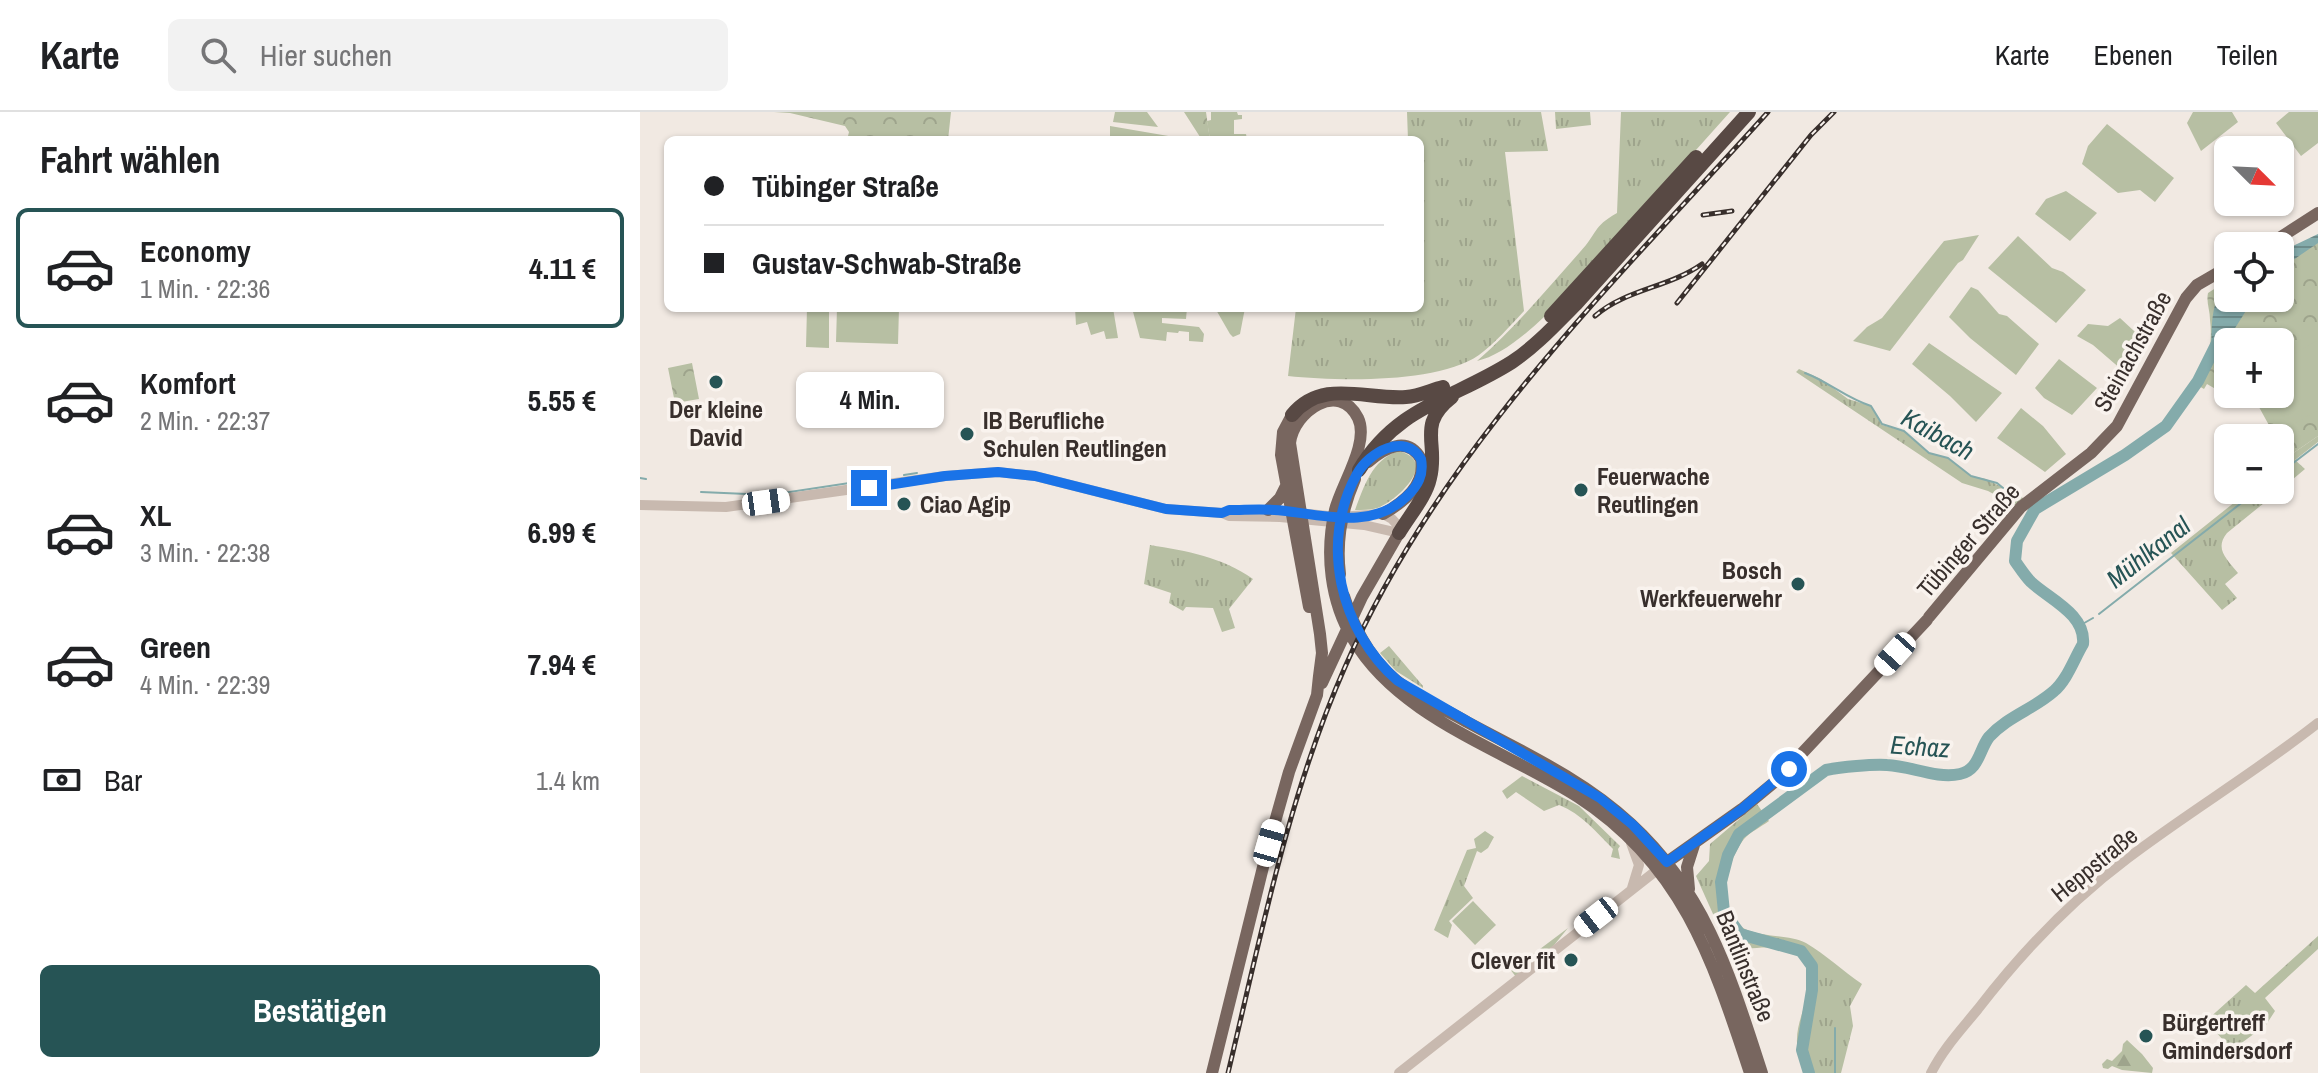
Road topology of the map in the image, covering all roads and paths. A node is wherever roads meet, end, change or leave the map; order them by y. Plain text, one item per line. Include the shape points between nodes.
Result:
1 (1736, 112) edge
2 (1749, 112) edge
3 (2318, 213) edge
4 (2289, 232) edge
5 (2214, 275) edge
6 (1443, 387) junction
7 (1460, 388) junction
8 (1295, 417) junction
9 (1355, 470) junction
10 (1287, 484) junction
11 (2041, 491) joint
12 (640, 505) edge
13 (1268, 510) junction
14 (1222, 513) junction
15 (1383, 514) junction
16 (1298, 516) junction
17 (1400, 531) junction
18 (1371, 660) junction
19 (1317, 695) junction
20 (2318, 723) edge
21 (1629, 839) junction
22 (1695, 842) junction
23 (1662, 866) junction
24 (1631, 890) junction
25 (1690, 893) junction
26 (1212, 1073) edge
27 (1399, 1073) edge
28 (1750, 1073) edge
29 (1762, 1073) edge
30 (1931, 1073) edge

1 - 6 highway via 1540,328
2 - 7 highway via 1547,333 1512,362
3 - 4 main road
5 - 11 main road, Steinachstraße via 2187,295 2114,430
6 - 8 highway via 1404,397 1322,394 1307,401
6 - 9 highway via 1396,416 1374,437
7 - 9 highway via 1397,424
7 - 17 highway via 1431,422 1431,476
8 - 9 main road via 1325,402 1351,410 1361,432
8 - 10 main road via 1282,440
8 - 16 main road via 1290,449
9 - 15 main road via 1390,446 1410,447 1421,459 1418,484
9 - 18 main road via 1334,540 1338,591
10 - 13 main road
10 - 16 main road
11 - 22 main road, Tübinger Straße via 2017,511 1928,618 1777,780
12 - 14 street via 726,507 998,472 1035,476 1166,509
13 - 14 street
13 - 16 street
14 - 16 street
15 - 16 street
15 - 17 street
16 - 17 street
16 - 19 main road via 1320,634
17 - 19 main road via 1362,597
18 - 21 main road, Bantlinstraße via 1385,682 1412,703 1566,790
18 - 23 main road, Bantlinstraße via 1408,688 1600,798 1633,825
19 - 26 main road via 1273,828
20 - 30 street, Heppstraße via 2131,855 2051,925 1985,999
21 - 23 main road, Bantlinstraße
21 - 24 street via 1639,865
22 - 23 main road, Tübinger Straße
22 - 25 main road via 1687,867
23 - 24 street, Tübinger Straße
23 - 25 main road, Bantlinstraße
23 - 28 main road, Bantlinstraße via 1710,957
24 - 27 street, Tübinger Straße
25 - 29 main road, Bantlinstraße via 1728,969

